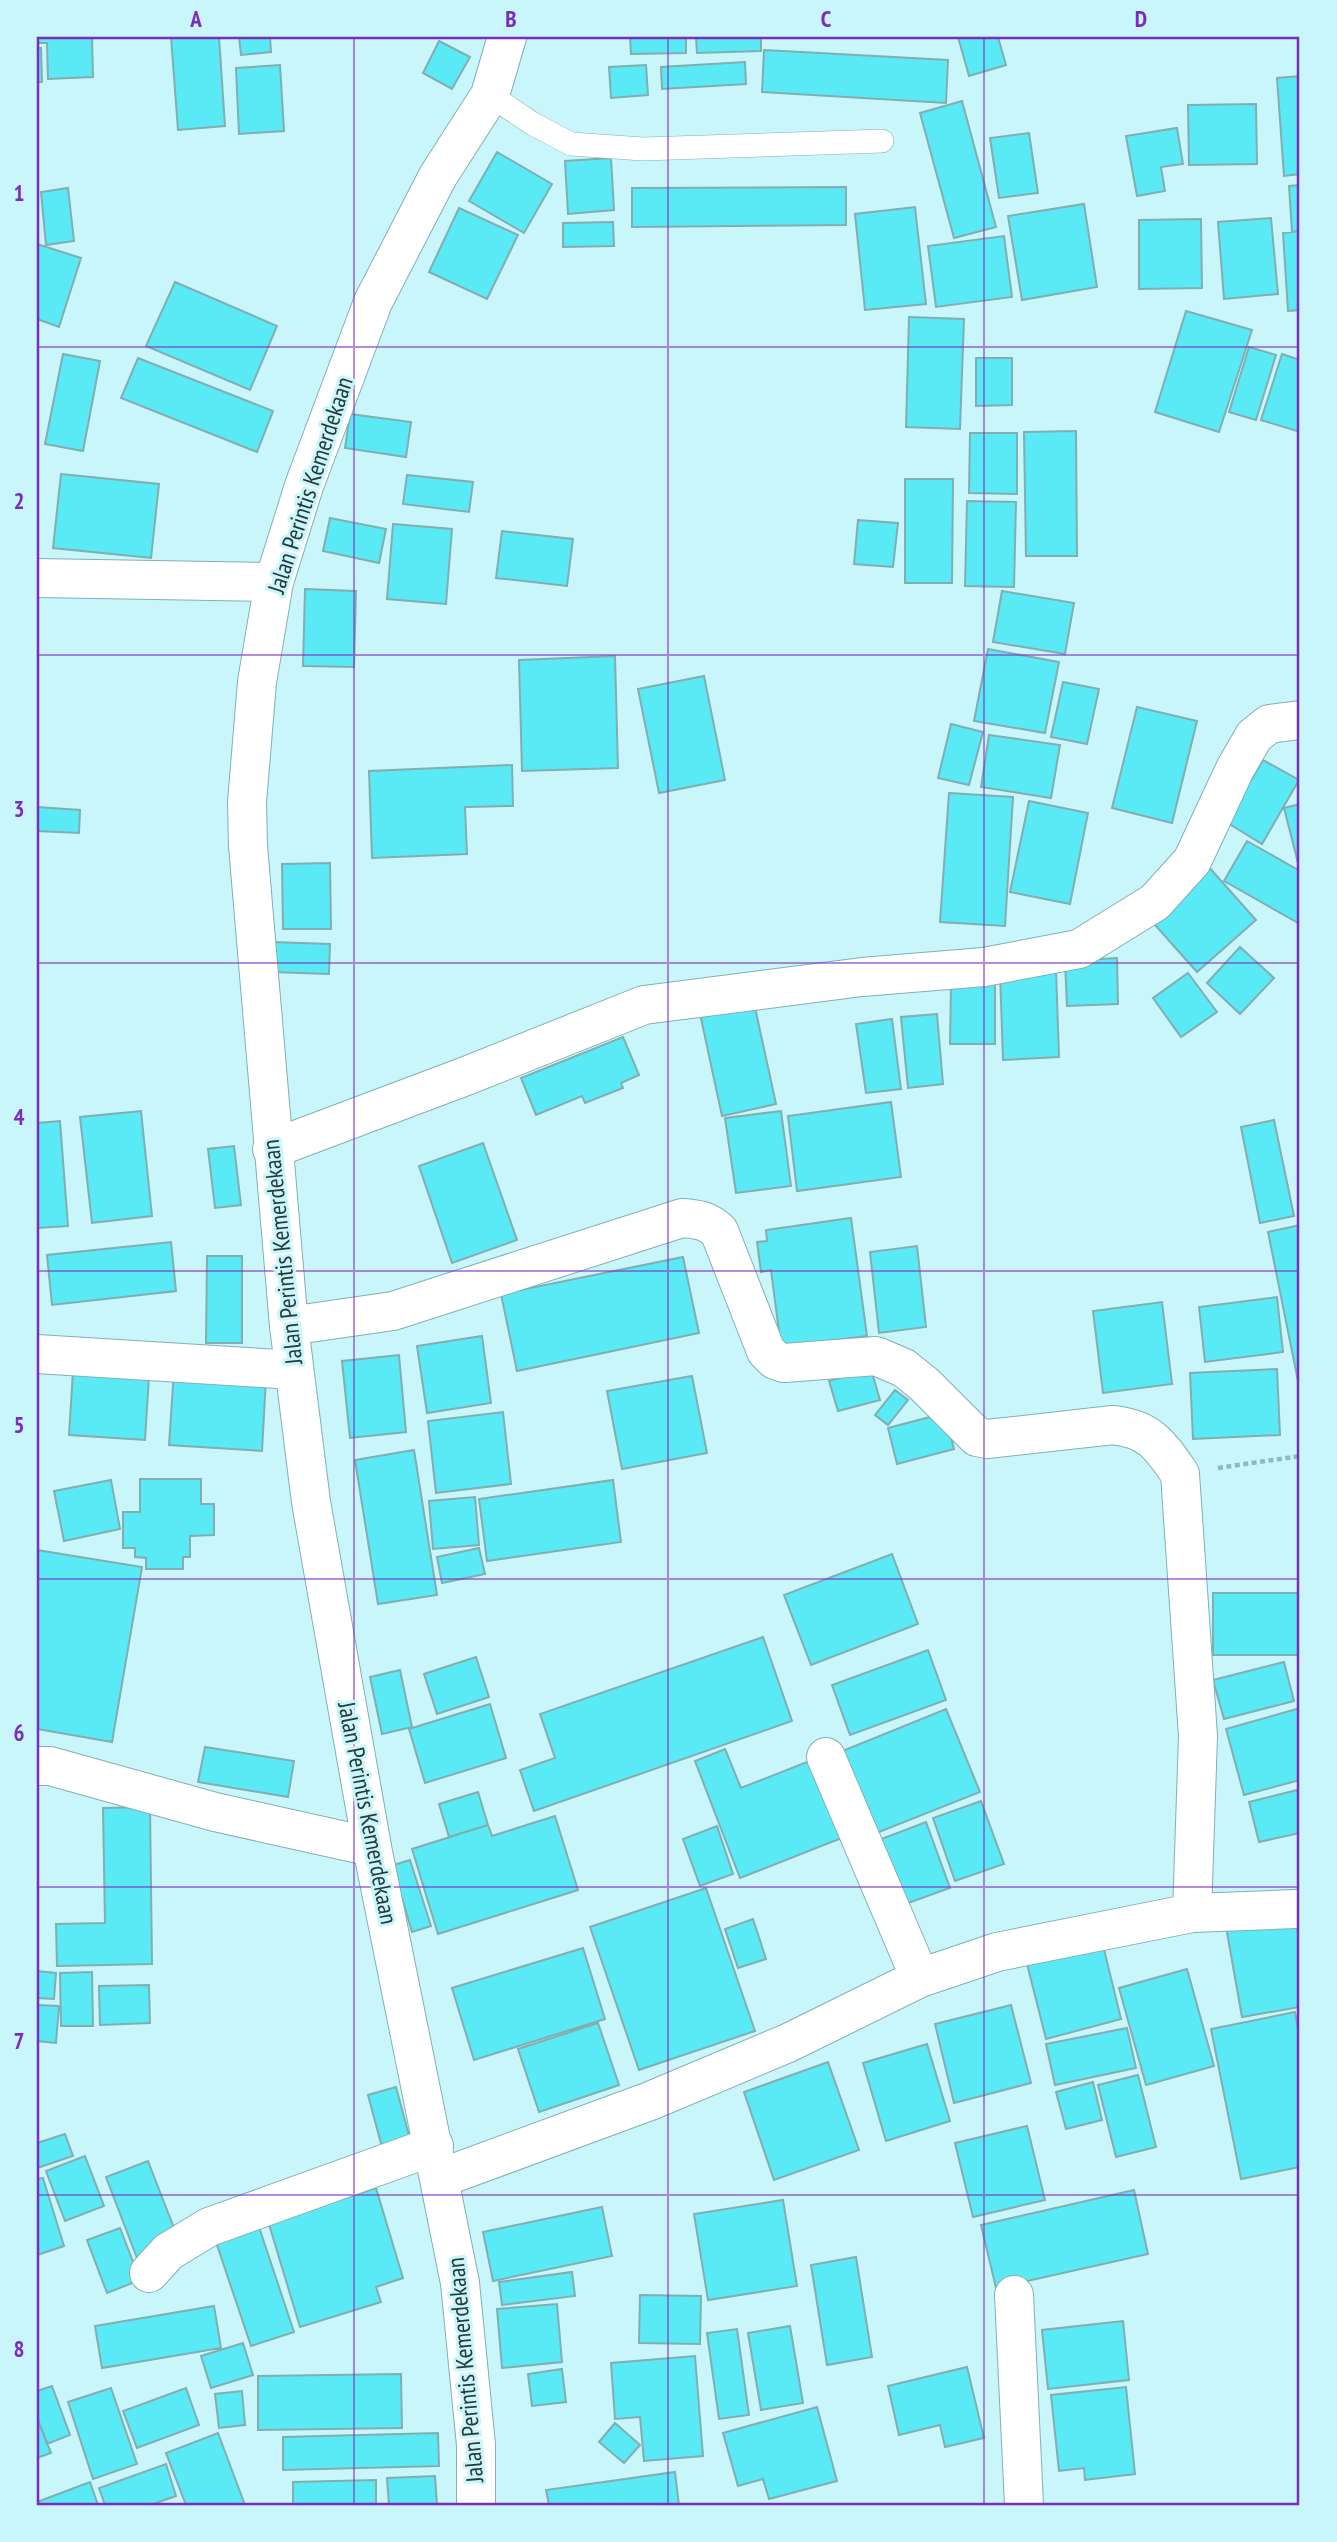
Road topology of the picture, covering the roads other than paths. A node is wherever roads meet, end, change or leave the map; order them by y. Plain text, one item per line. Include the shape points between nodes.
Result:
1 (507, 37) edge
2 (490, 95) junction
3 (881, 141) dead end
4 (37, 578) edge
5 (274, 582) junction
6 (1300, 720) edge
7 (272, 1149) junction
8 (289, 1325) junction
9 (37, 1354) edge
10 (294, 1370) junction
11 (826, 1757) dead end
12 (37, 1766) edge
13 (372, 1847) junction
14 (1295, 1909) dead end
15 (1192, 1913) junction
16 (920, 1978) junction
17 (437, 2162) junction
18 (149, 2273) dead end
19 (1014, 2295) dead end
20 (476, 2505) edge
21 (1024, 2505) edge

1 - 2 street, Jalan Perintis Kemerdekaan
2 - 3 lane via 571,144 643,149
2 - 5 street, Jalan Perintis Kemerdekaan via 438,176 373,302 304,486
4 - 5 street
5 - 7 street, Jalan Perintis Kemerdekaan via 257,681 247,802
6 - 7 street via 1269,724 1254,736 1192,861 1155,902 1079,948 984,967 862,976 644,1005
7 - 8 street, Jalan Perintis Kemerdekaan
8 - 10 street, Jalan Perintis Kemerdekaan
8 - 15 street via 393,1311 682,1218 697,1219 710,1222 719,1231 766,1351 775,1360 876,1356 904,1368 924,1384 977,1437 1114,1425 1134,1427 1149,1436 1180,1474 1198,1736
9 - 10 street
10 - 13 street, Jalan Perintis Kemerdekaan via 310,1502
11 - 16 street
12 - 13 street
13 - 17 street, Jalan Perintis Kemerdekaan
14 - 15 street
15 - 16 street via 997,1952
16 - 17 street via 789,2043 650,2101
17 - 18 street via 209,2227 167,2252
17 - 20 street, Jalan Perintis Kemerdekaan via 460,2283
19 - 21 street

